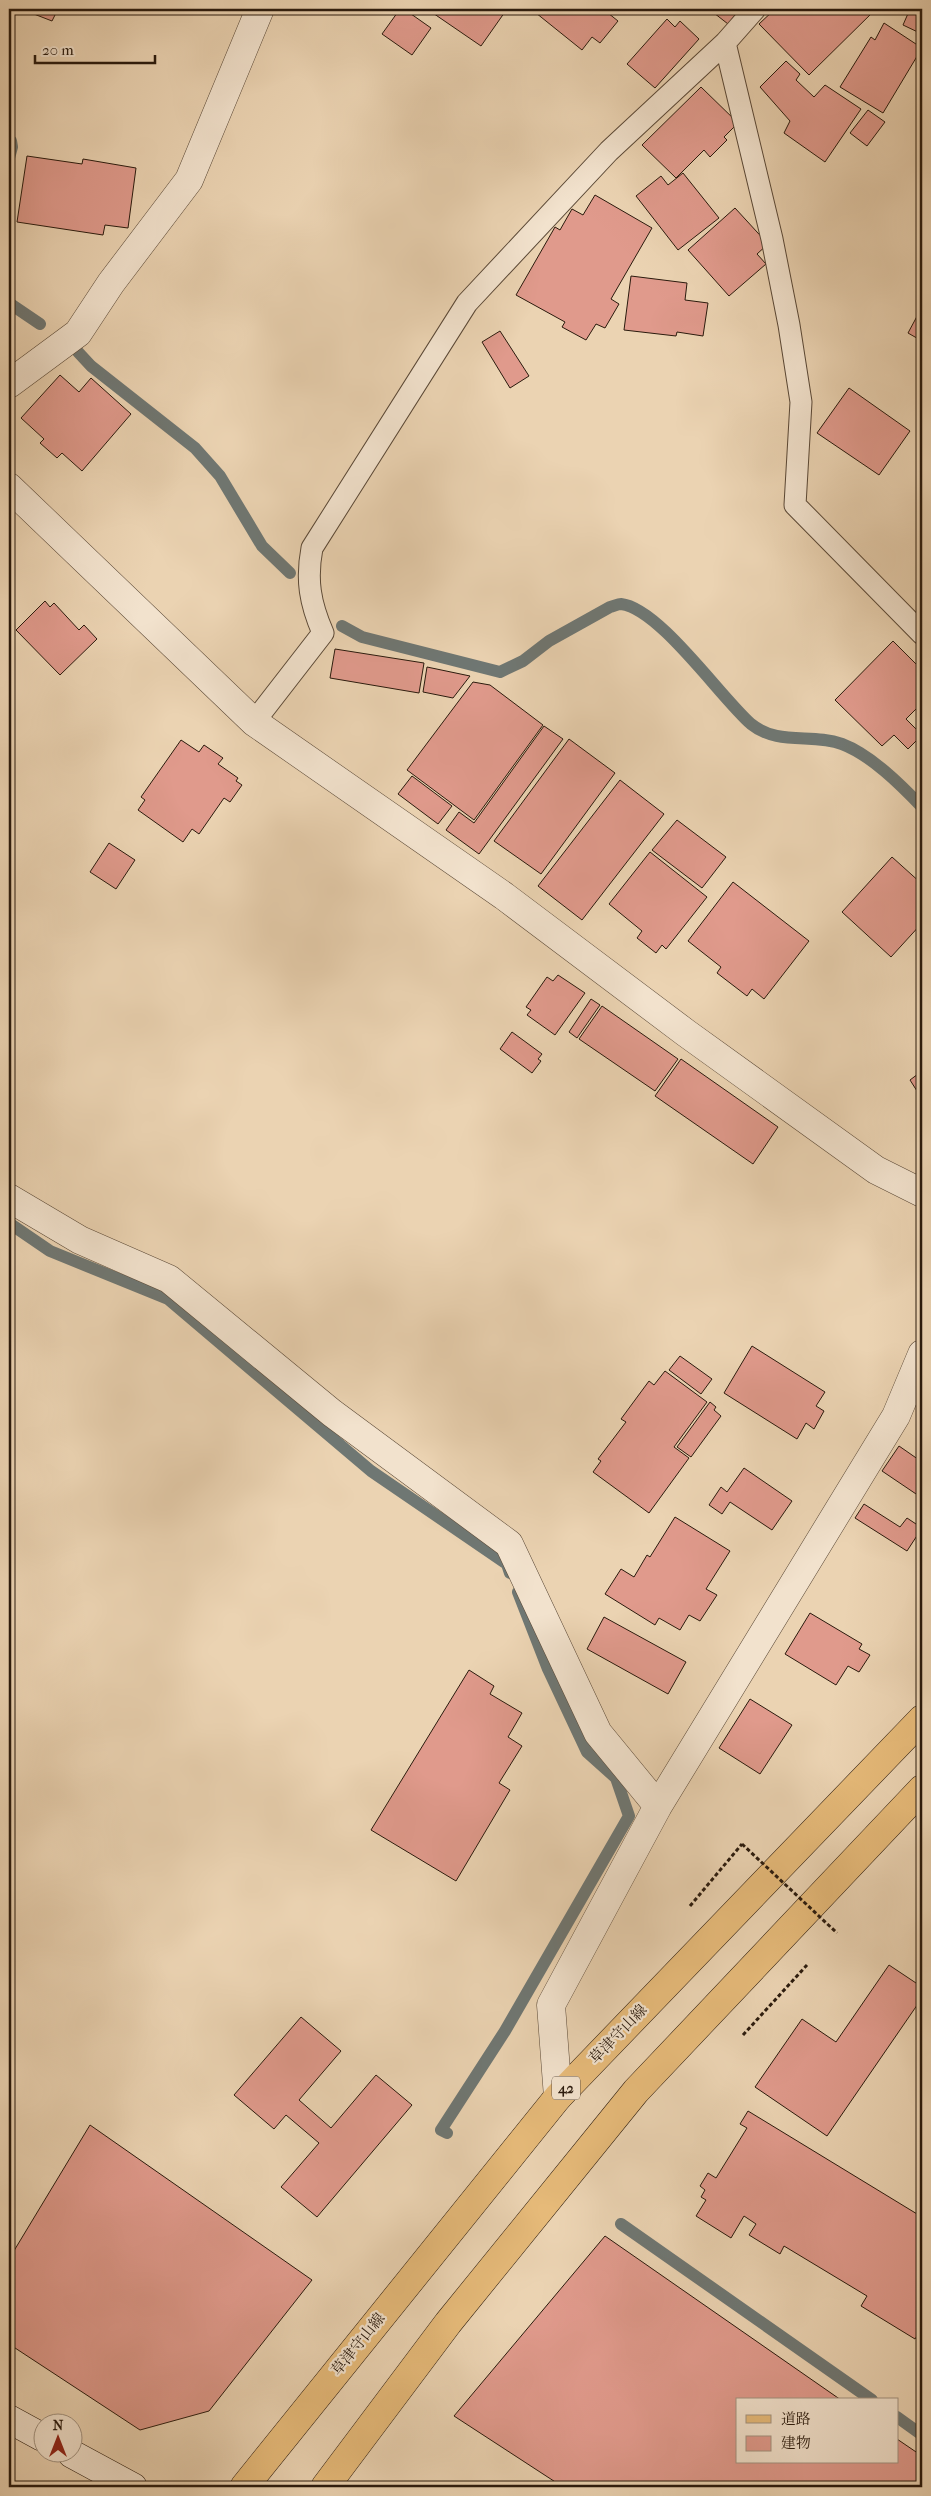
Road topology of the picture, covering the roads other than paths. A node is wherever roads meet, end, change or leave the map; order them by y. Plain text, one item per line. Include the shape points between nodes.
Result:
1 (260, 9) edge
2 (755, 9) edge
3 (725, 43) junction
4 (9, 384) edge
5 (9, 487) edge
6 (922, 634) edge
7 (254, 722) junction
8 (922, 1193) edge
9 (9, 1198) edge
10 (922, 1354) edge
11 (922, 1719) edge
12 (922, 1789) edge
13 (658, 1806) junction
14 (558, 2097) junction
15 (9, 2418) edge
16 (32, 2431) edge
17 (82, 2459) edge
18 (133, 2487) edge
19 (244, 2487) edge
20 (325, 2487) edge

1 - 4 street via 189,180 111,283 78,333
2 - 3 lane
3 - 6 lane via 772,239 791,335 801,402 796,505
3 - 7 lane via 609,151 467,303 312,548 308,571 312,608 323,634
5 - 7 street
7 - 8 street via 504,896 876,1170
9 - 13 street via 80,1240 169,1279 332,1413 509,1544 598,1733
10 - 13 street via 896,1416
11 - 14 main road, 草津守山線 / 42
12 - 20 main road via 636,2092 448,2323
13 - 14 street via 551,2005
14 - 19 main road, 草津守山線 / 42
15 - 16 street
17 - 18 street

